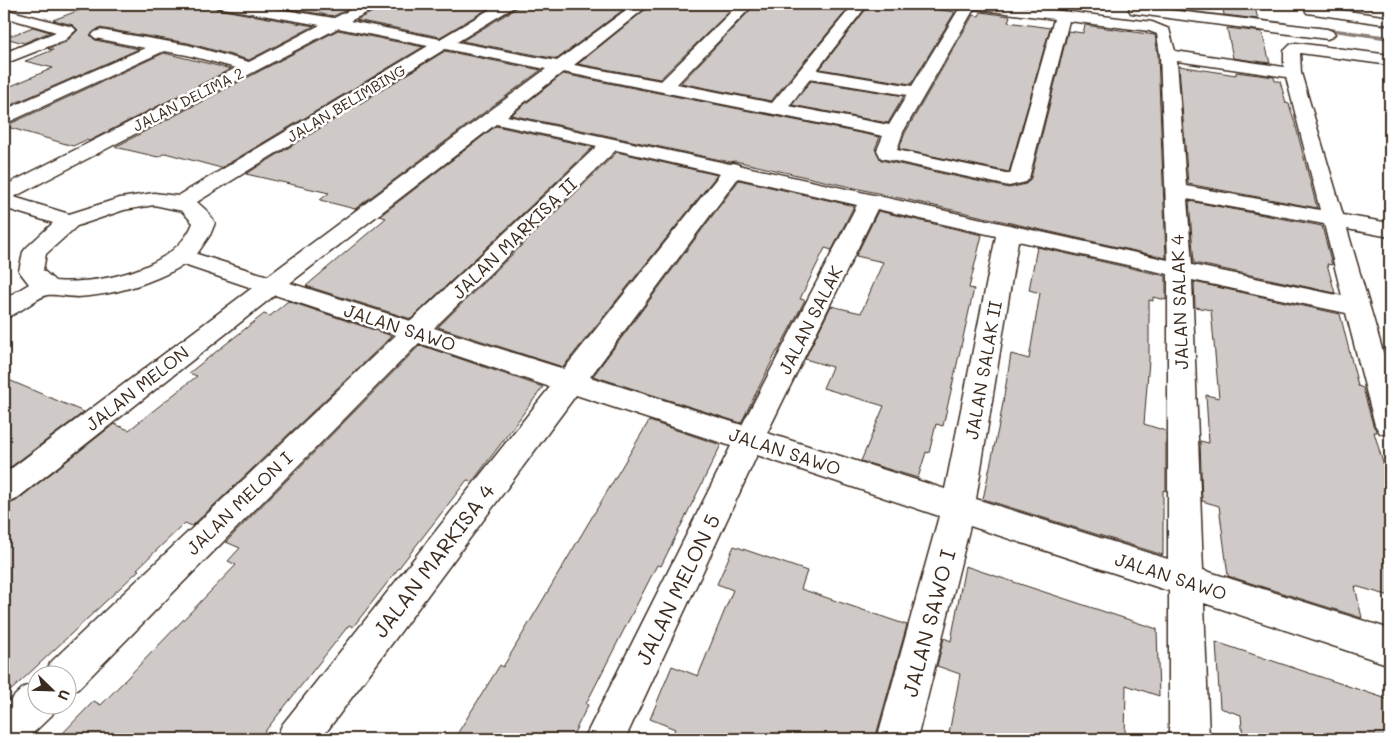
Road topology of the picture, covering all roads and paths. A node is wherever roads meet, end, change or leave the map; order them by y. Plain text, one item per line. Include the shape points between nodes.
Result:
1 (222, 4) edge
2 (373, 4) edge
3 (509, 4) edge
4 (643, 4) edge
5 (747, 4) edge
6 (860, 4) edge
7 (971, 4) edge
8 (256, 6) edge
9 (1120, 7) dead end
10 (1306, 9) edge
11 (5, 14) edge
12 (1063, 15) junction
13 (1390, 21) edge
14 (335, 23) junction
15 (100, 35) dead end
16 (1342, 36) dead end
17 (442, 44) junction
18 (162, 46) junction
19 (1168, 55) junction
20 (4, 59) edge
21 (1390, 60) edge
22 (250, 67) junction
23 (559, 67) junction
24 (806, 73) junction
25 (1293, 73) junction
26 (665, 87) junction
27 (918, 92) junction
28 (776, 110) junction
29 (4, 117) edge
30 (492, 118) junction
31 (894, 132) junction
32 (612, 143) junction
33 (734, 170) junction
34 (1175, 190) junction
35 (4, 194) edge
36 (4, 201) edge
37 (870, 201) junction
38 (182, 202) junction
39 (1334, 219) junction
40 (69, 222) junction
41 (1390, 230) edge
42 (1008, 232) junction
43 (180, 256) junction
44 (1180, 271) junction
45 (271, 285) junction
46 (44, 286) junction
47 (1357, 307) junction
48 (4, 310) edge
49 (416, 332) junction
50 (570, 382) junction
51 (1390, 424) edge
52 (749, 440) junction
53 (4, 491) edge
54 (958, 507) junction
55 (1186, 581) junction
56 (1390, 647) edge
57 (74, 666) edge
58 (296, 739) edge
59 (604, 739) edge
60 (897, 739) edge
61 (1189, 739) edge

1 - 8 street
2 - 14 street, JALAN DELIMA 2
3 - 17 street, JALAN BELIMBING
4 - 23 street, JALAN MELON
5 - 26 street
6 - 24 street
7 - 12 street
7 - 27 street
8 - 14 street
9 - 16 street
10 - 13 street
11 - 20 street via 68,30 59,37
12 - 19 street, JALAN SALAK 4 via 1157,28 1164,31
12 - 31 street via 1017,179 892,155 886,151
14 - 17 street
14 - 22 street, JALAN DELIMA 2
15 - 18 street
17 - 23 street
17 - 38 street, JALAN BELIMBING
18 - 22 street
18 - 29 street
19 - 25 street
19 - 34 street, JALAN SALAK 4
21 - 25 street via 1296,48 1292,51
22 - 35 street, JALAN DELIMA 2
23 - 26 street
23 - 30 street, JALAN MELON
24 - 27 street
24 - 28 street
25 - 39 street
26 - 28 street
27 - 31 street
28 - 31 street
30 - 32 street
30 - 45 street, JALAN MELON
32 - 33 street
32 - 49 street, JALAN MARKISA II
33 - 37 street
33 - 50 street, JALAN MARKISA 4
34 - 39 street
34 - 44 street, JALAN SALAK 4
36 - 40 street
37 - 42 street
37 - 52 street, JALAN SALAK
38 - 40 street via 154,200 120,204
38 - 43 street via 198,210 204,223 198,239
39 - 41 street
39 - 47 street
40 - 46 street via 35,252 31,271
42 - 44 street
42 - 54 street, JALAN SALAK II
43 - 45 street, JALAN SAWO
43 - 46 street via 127,282 67,289
44 - 47 street
44 - 55 street, JALAN SALAK 4
45 - 49 street, JALAN SAWO
45 - 53 street, JALAN MELON
46 - 48 street
47 - 51 street
49 - 50 street, JALAN SAWO
49 - 57 street, JALAN MELON I
50 - 52 street, JALAN SAWO
50 - 58 street, JALAN MARKISA 4
52 - 54 street, JALAN SAWO
52 - 59 street, JALAN MELON 5
54 - 55 street, JALAN SAWO
54 - 60 street, JALAN SAWO I
55 - 56 street, JALAN SAWO
55 - 61 street, JALAN SALAK 4

